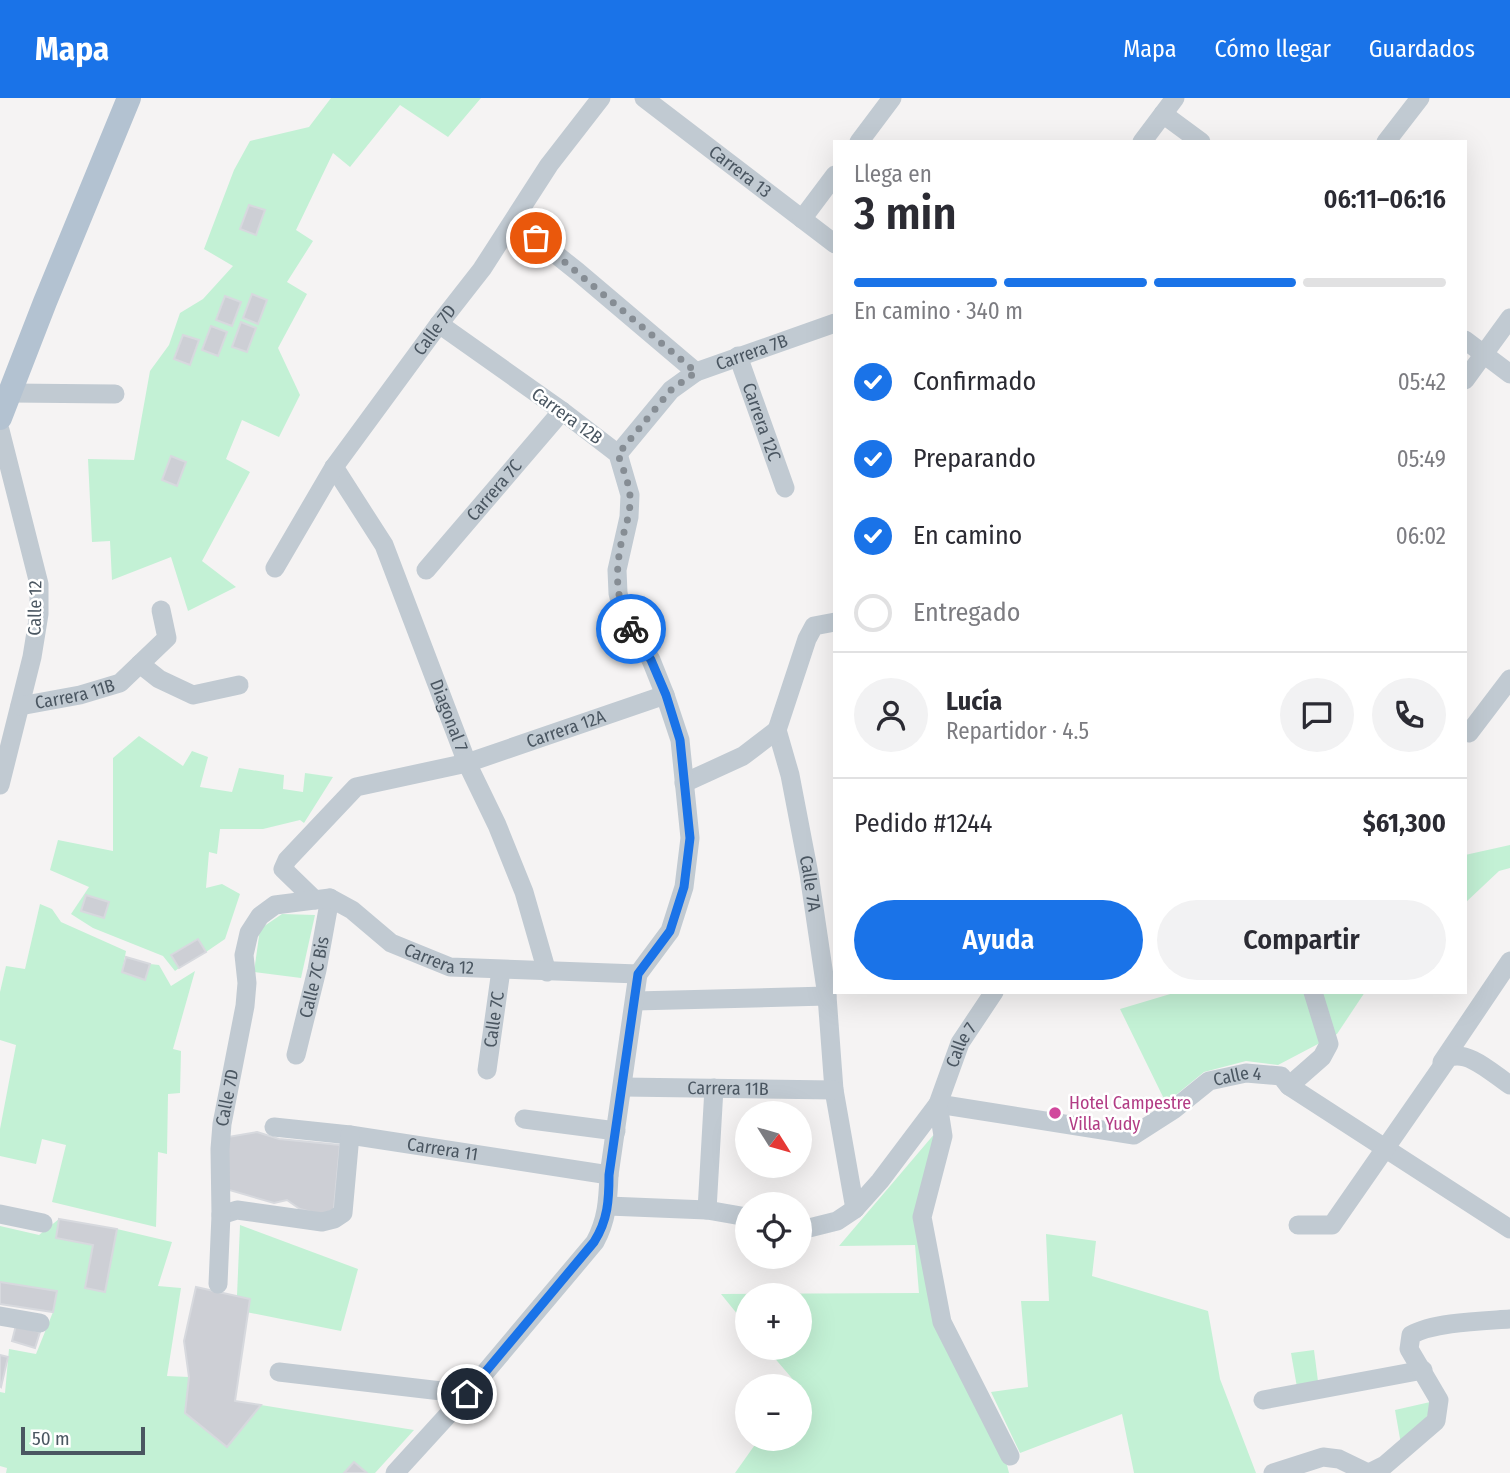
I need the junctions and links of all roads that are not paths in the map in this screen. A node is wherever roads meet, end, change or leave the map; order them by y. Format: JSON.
{"nodes":[{"id":1,"x":129,"y":98,"type":"edge"},
{"id":2,"x":601,"y":98,"type":"edge"},
{"id":3,"x":644,"y":98,"type":"edge"},
{"id":4,"x":892,"y":98,"type":"edge"},
{"id":5,"x":1420,"y":98,"type":"edge"},
{"id":6,"x":1169,"y":106,"type":"edge"},
{"id":7,"x":860,"y":140,"type":"edge"},
{"id":8,"x":1144,"y":140,"type":"edge"},
{"id":9,"x":1199,"y":140,"type":"edge"},
{"id":10,"x":1388,"y":140,"type":"edge"},
{"id":11,"x":833,"y":178,"type":"edge"},
{"id":12,"x":802,"y":219,"type":"junction"},
{"id":13,"x":514,"y":221,"type":"junction"},
{"id":14,"x":833,"y":242,"type":"edge"},
{"id":15,"x":1510,"y":318,"type":"edge"},
{"id":16,"x":439,"y":324,"type":"junction"},
{"id":17,"x":833,"y":324,"type":"edge"},
{"id":18,"x":1467,"y":342,"type":"edge"},
{"id":19,"x":1484,"y":355,"type":"junction"},
{"id":20,"x":737,"y":356,"type":"junction"},
{"id":21,"x":696,"y":372,"type":"junction"},
{"id":22,"x":1510,"y":374,"type":"edge"},
{"id":23,"x":1467,"y":377,"type":"edge"},
{"id":24,"x":11,"y":393,"type":"junction"},
{"id":25,"x":115,"y":394,"type":"dead end"},
{"id":26,"x":562,"y":411,"type":"junction"},
{"id":27,"x":0,"y":418,"type":"edge"},
{"id":28,"x":0,"y":430,"type":"edge"},
{"id":29,"x":618,"y":454,"type":"junction"},
{"id":30,"x":334,"y":467,"type":"junction"},
{"id":31,"x":785,"y":488,"type":"dead end"},
{"id":32,"x":275,"y":568,"type":"dead end"},
{"id":33,"x":426,"y":570,"type":"dead end"},
{"id":34,"x":160,"y":610,"type":"dead end"},
{"id":35,"x":833,"y":622,"type":"edge"},
{"id":36,"x":140,"y":664,"type":"junction"},
{"id":37,"x":1510,"y":679,"type":"edge"},
{"id":38,"x":239,"y":685,"type":"dead end"},
{"id":39,"x":666,"y":695,"type":"junction"},
{"id":40,"x":20,"y":706,"type":"junction"},
{"id":41,"x":777,"y":730,"type":"junction"},
{"id":42,"x":1467,"y":732,"type":"edge"},
{"id":43,"x":467,"y":763,"type":"junction"},
{"id":44,"x":684,"y":783,"type":"junction"},
{"id":45,"x":0,"y":785,"type":"edge"},
{"id":46,"x":323,"y":899,"type":"junction"},
{"id":47,"x":1510,"y":961,"type":"edge"},
{"id":48,"x":501,"y":970,"type":"junction"},
{"id":49,"x":547,"y":972,"type":"junction"},
{"id":50,"x":638,"y":974,"type":"junction"},
{"id":51,"x":993,"y":994,"type":"edge"},
{"id":52,"x":1314,"y":994,"type":"edge"},
{"id":53,"x":827,"y":996,"type":"junction"},
{"id":54,"x":635,"y":1001,"type":"junction"},
{"id":55,"x":296,"y":1055,"type":"dead end"},
{"id":56,"x":487,"y":1070,"type":"dead end"},
{"id":57,"x":1510,"y":1085,"type":"edge"},
{"id":58,"x":1289,"y":1086,"type":"junction"},
{"id":59,"x":623,"y":1087,"type":"junction"},
{"id":60,"x":714,"y":1088,"type":"junction"},
{"id":61,"x":834,"y":1090,"type":"junction"},
{"id":62,"x":938,"y":1104,"type":"junction"},
{"id":63,"x":524,"y":1119,"type":"dead end"},
{"id":64,"x":274,"y":1127,"type":"dead end"},
{"id":65,"x":616,"y":1130,"type":"junction"},
{"id":66,"x":350,"y":1135,"type":"junction"},
{"id":67,"x":1385,"y":1147,"type":"junction"},
{"id":68,"x":609,"y":1175,"type":"junction"},
{"id":69,"x":608,"y":1206,"type":"junction"},
{"id":70,"x":855,"y":1209,"type":"junction"},
{"id":71,"x":707,"y":1210,"type":"junction"},
{"id":72,"x":0,"y":1214,"type":"edge"},
{"id":73,"x":221,"y":1215,"type":"junction"},
{"id":74,"x":735,"y":1215,"type":"edge"},
{"id":75,"x":43,"y":1223,"type":"dead end"},
{"id":76,"x":1298,"y":1225,"type":"dead end"},
{"id":77,"x":812,"y":1227,"type":"edge"},
{"id":78,"x":1510,"y":1229,"type":"edge"},
{"id":79,"x":218,"y":1284,"type":"dead end"},
{"id":80,"x":0,"y":1316,"type":"edge"},
{"id":81,"x":1510,"y":1320,"type":"edge"},
{"id":82,"x":40,"y":1323,"type":"dead end"},
{"id":83,"x":1423,"y":1370,"type":"junction"},
{"id":84,"x":279,"y":1372,"type":"dead end"},
{"id":85,"x":467,"y":1394,"type":"junction"},
{"id":86,"x":1263,"y":1400,"type":"dead end"},
{"id":87,"x":1010,"y":1456,"type":"dead end"},
{"id":88,"x":395,"y":1473,"type":"edge"},
{"id":89,"x":1273,"y":1473,"type":"edge"},
{"id":90,"x":1369,"y":1473,"type":"edge"}],
"edges":[{"from":1,"to":24,"type":"main road"},
{"from":2,"to":13,"type":"street","name":"Calle 7D"},
{"from":3,"to":12,"type":"street","name":"Carrera 13"},
{"from":4,"to":7,"type":"street"},
{"from":5,"to":10,"type":"street"},
{"from":6,"to":8,"type":"street"},
{"from":6,"to":9,"type":"street"},
{"from":11,"to":12,"type":"street"},
{"from":12,"to":14,"type":"street","name":"Carrera 13"},
{"from":13,"to":16,"type":"street","name":"Calle 7D"},
{"from":13,"to":21,"type":"street"},
{"from":15,"to":19,"type":"street"},
{"from":16,"to":26,"type":"street","name":"Carrera 12B"},
{"from":16,"to":30,"type":"street","name":"Calle 7D"},
{"from":17,"to":20,"type":"street","name":"Carrera 7B"},
{"from":18,"to":19,"type":"street"},
{"from":19,"to":22,"type":"street"},
{"from":19,"to":23,"type":"street"},
{"from":20,"to":21,"type":"street","name":"Carrera 7B"},
{"from":20,"to":31,"type":"street","name":"Carrera 12C"},
{"from":21,"to":29,"type":"street","name":"Carrera 7B"},
{"from":24,"to":25,"type":"street"},
{"from":24,"to":27,"type":"main road"},
{"from":26,"to":29,"type":"street","name":"Carrera 12B"},
{"from":26,"to":33,"type":"street","name":"Carrera 7C"},
{"from":28,"to":40,"type":"street","name":"Calle 12"},
{"from":29,"to":39,"type":"street","name":"Carrera 12B"},
{"from":30,"to":32,"type":"street","name":"Calle 7D"},
{"from":30,"to":43,"type":"street","name":"Diagonal 7"},
{"from":34,"to":36,"type":"street","name":"Carrera 11B"},
{"from":35,"to":41,"type":"street"},
{"from":36,"to":38,"type":"street"},
{"from":36,"to":40,"type":"street","name":"Carrera 11B"},
{"from":37,"to":42,"type":"street"},
{"from":39,"to":43,"type":"street","name":"Carrera 12A"},
{"from":39,"to":44,"type":"street","name":"Carrera 12B"},
{"from":40,"to":45,"type":"street","name":"Calle 12"},
{"from":41,"to":44,"type":"street"},
{"from":41,"to":53,"type":"street","name":"Calle 7A"},
{"from":43,"to":46,"type":"street","name":"Carrera 12"},
{"from":43,"to":49,"type":"street","name":"Diagonal 7"},
{"from":44,"to":50,"type":"street","name":"Carrera 12B"},
{"from":46,"to":48,"type":"street","name":"Carrera 12"},
{"from":46,"to":55,"type":"street","name":"Calle 7C Bis"},
{"from":46,"to":73,"type":"street","name":"Calle 7D"},
{"from":47,"to":67,"type":"street"},
{"from":48,"to":49,"type":"street","name":"Carrera 12"},
{"from":48,"to":56,"type":"street","name":"Calle 7C"},
{"from":49,"to":50,"type":"street","name":"Carrera 12"},
{"from":50,"to":54,"type":"street"},
{"from":51,"to":62,"type":"street","name":"Calle 7"},
{"from":52,"to":58,"type":"street"},
{"from":53,"to":54,"type":"street"},
{"from":53,"to":61,"type":"street","name":"Calle 7A"},
{"from":54,"to":59,"type":"street"},
{"from":57,"to":67,"type":"street"},
{"from":58,"to":62,"type":"street","name":"Calle 4"},
{"from":58,"to":67,"type":"street","name":"Calle 4"},
{"from":59,"to":60,"type":"street","name":"Carrera 11B"},
{"from":59,"to":65,"type":"street"},
{"from":60,"to":61,"type":"street","name":"Carrera 11B"},
{"from":60,"to":71,"type":"street"},
{"from":61,"to":70,"type":"street","name":"Calle 7A"},
{"from":62,"to":70,"type":"street"},
{"from":62,"to":87,"type":"street"},
{"from":63,"to":65,"type":"street"},
{"from":64,"to":66,"type":"street","name":"Carrera 11"},
{"from":65,"to":68,"type":"street"},
{"from":66,"to":68,"type":"street","name":"Carrera 11"},
{"from":66,"to":73,"type":"street"},
{"from":67,"to":76,"type":"street"},
{"from":67,"to":78,"type":"street","name":"Calle 4"},
{"from":68,"to":69,"type":"street"},
{"from":69,"to":71,"type":"street"},
{"from":69,"to":85,"type":"street"},
{"from":70,"to":77,"type":"street"},
{"from":71,"to":74,"type":"street"},
{"from":72,"to":75,"type":"street"},
{"from":73,"to":79,"type":"street","name":"Calle 7D"},
{"from":80,"to":82,"type":"street"},
{"from":81,"to":83,"type":"street"},
{"from":83,"to":86,"type":"street"},
{"from":83,"to":90,"type":"street"},
{"from":84,"to":85,"type":"street"},
{"from":85,"to":88,"type":"street"},
{"from":89,"to":90,"type":"street"}]}
